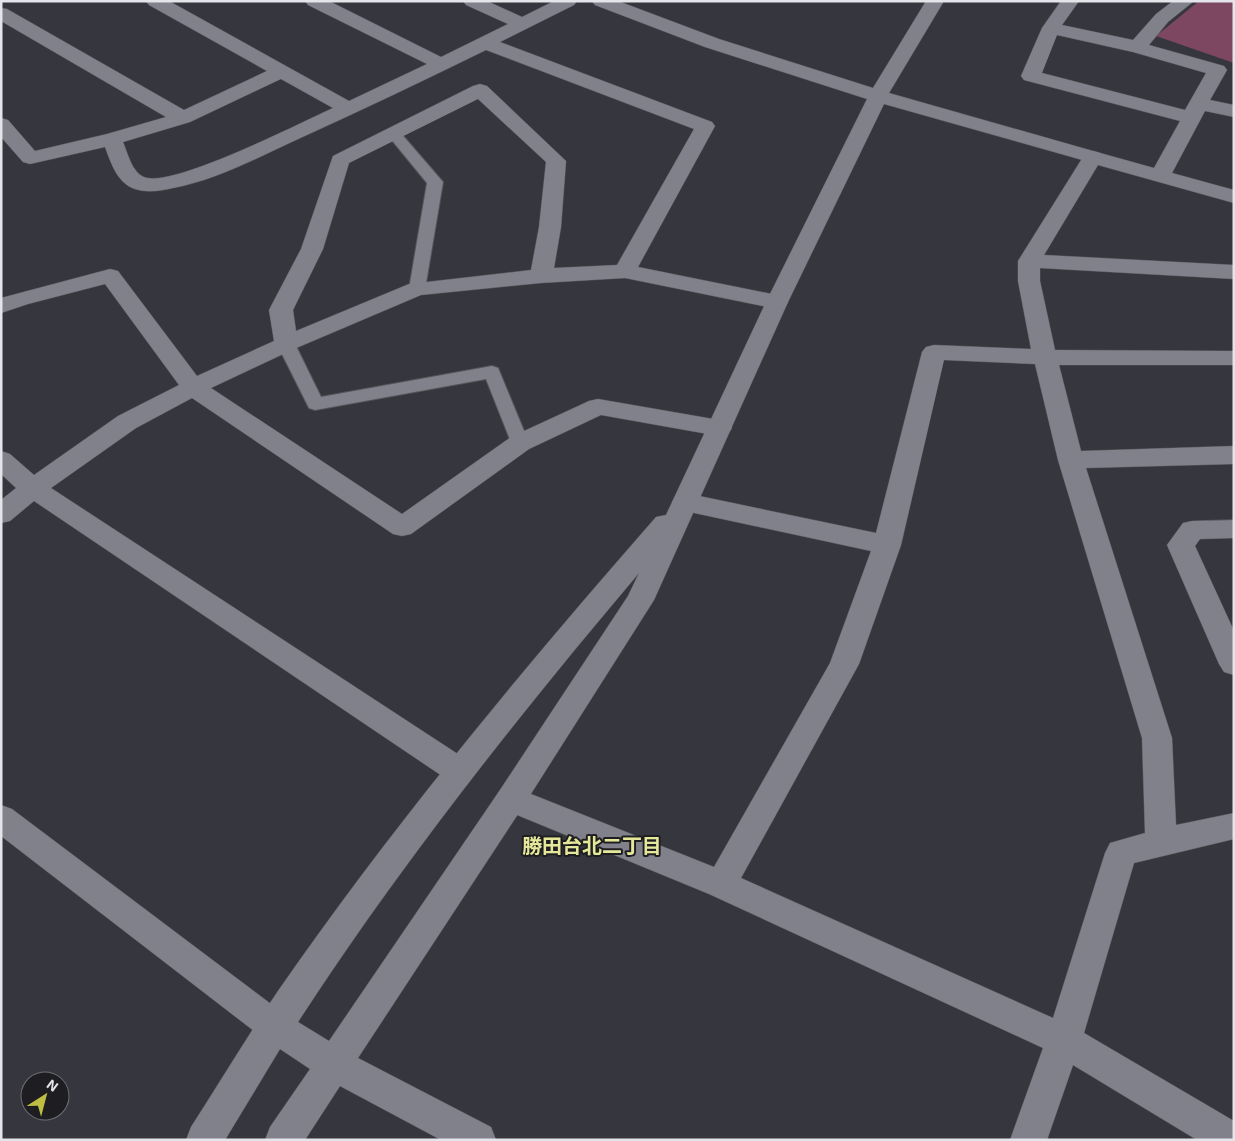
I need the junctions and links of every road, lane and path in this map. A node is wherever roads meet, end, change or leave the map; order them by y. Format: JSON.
{"nodes":[{"id":1,"x":155,"y":1,"type":"edge"},
{"id":2,"x":314,"y":1,"type":"edge"},
{"id":3,"x":472,"y":1,"type":"edge"},
{"id":4,"x":568,"y":1,"type":"edge"},
{"id":5,"x":601,"y":1,"type":"edge"},
{"id":6,"x":936,"y":1,"type":"edge"},
{"id":7,"x":1070,"y":1,"type":"edge"},
{"id":8,"x":1185,"y":1,"type":"edge"},
{"id":9,"x":1,"y":12,"type":"edge"},
{"id":10,"x":522,"y":24,"type":"junction"},
{"id":11,"x":1051,"y":28,"type":"junction"},
{"id":12,"x":485,"y":43,"type":"junction"},
{"id":13,"x":1137,"y":47,"type":"junction"},
{"id":14,"x":441,"y":64,"type":"junction"},
{"id":15,"x":281,"y":72,"type":"junction"},
{"id":16,"x":878,"y":96,"type":"junction"},
{"id":17,"x":349,"y":109,"type":"junction"},
{"id":18,"x":1195,"y":111,"type":"junction"},
{"id":19,"x":1234,"y":111,"type":"edge"},
{"id":20,"x":184,"y":118,"type":"junction"},
{"id":21,"x":1,"y":124,"type":"edge"},
{"id":22,"x":393,"y":134,"type":"junction"},
{"id":23,"x":112,"y":139,"type":"junction"},
{"id":24,"x":1093,"y":156,"type":"junction"},
{"id":25,"x":1160,"y":176,"type":"junction"},
{"id":26,"x":1234,"y":197,"type":"edge"},
{"id":27,"x":1029,"y":261,"type":"junction"},
{"id":28,"x":625,"y":272,"type":"junction"},
{"id":29,"x":1234,"y":272,"type":"edge"},
{"id":30,"x":541,"y":276,"type":"junction"},
{"id":31,"x":417,"y":289,"type":"junction"},
{"id":32,"x":777,"y":302,"type":"junction"},
{"id":33,"x":1,"y":306,"type":"edge"},
{"id":34,"x":286,"y":344,"type":"junction"},
{"id":35,"x":1044,"y":357,"type":"junction"},
{"id":36,"x":1234,"y":358,"type":"edge"},
{"id":37,"x":193,"y":387,"type":"junction"},
{"id":38,"x":719,"y":428,"type":"junction"},
{"id":39,"x":520,"y":443,"type":"junction"},
{"id":40,"x":1234,"y":455,"type":"edge"},
{"id":41,"x":1,"y":460,"type":"edge"},
{"id":42,"x":1071,"y":460,"type":"junction"},
{"id":43,"x":33,"y":488,"type":"junction"},
{"id":44,"x":684,"y":502,"type":"junction"},
{"id":45,"x":1,"y":514,"type":"edge"},
{"id":46,"x":1234,"y":529,"type":"edge"},
{"id":47,"x":887,"y":545,"type":"junction"},
{"id":48,"x":1234,"y":664,"type":"edge"},
{"id":49,"x":459,"y":771,"type":"junction"},
{"id":50,"x":510,"y":799,"type":"junction"},
{"id":51,"x":1,"y":818,"type":"edge"},
{"id":52,"x":1234,"y":826,"type":"edge"},
{"id":53,"x":1161,"y":842,"type":"junction"},
{"id":54,"x":721,"y":884,"type":"junction"},
{"id":55,"x":274,"y":1027,"type":"junction"},
{"id":56,"x":1064,"y":1040,"type":"junction"},
{"id":57,"x":334,"y":1064,"type":"junction"},
{"id":58,"x":204,"y":1140,"type":"edge"},
{"id":59,"x":283,"y":1140,"type":"edge"},
{"id":60,"x":478,"y":1140,"type":"edge"},
{"id":61,"x":1028,"y":1140,"type":"edge"},
{"id":62,"x":1231,"y":1140,"type":"edge"}],
"edges":[{"from":1,"to":15,"type":"street"},
{"from":2,"to":14,"type":"street"},
{"from":3,"to":10,"type":"street"},
{"from":4,"to":10,"type":"street"},
{"from":5,"to":16,"type":"street"},
{"from":6,"to":16,"type":"street"},
{"from":7,"to":11,"type":"street"},
{"from":8,"to":13,"type":"street"},
{"from":9,"to":20,"type":"street"},
{"from":10,"to":12,"type":"street"},
{"from":11,"to":13,"type":"street"},
{"from":11,"to":18,"type":"street"},
{"from":12,"to":14,"type":"street"},
{"from":12,"to":28,"type":"street"},
{"from":13,"to":18,"type":"street"},
{"from":14,"to":17,"type":"street"},
{"from":15,"to":17,"type":"street"},
{"from":15,"to":20,"type":"street"},
{"from":16,"to":24,"type":"street"},
{"from":16,"to":32,"type":"street"},
{"from":17,"to":23,"type":"street"},
{"from":18,"to":19,"type":"street"},
{"from":18,"to":25,"type":"street"},
{"from":20,"to":23,"type":"street"},
{"from":21,"to":23,"type":"street"},
{"from":22,"to":30,"type":"street"},
{"from":22,"to":31,"type":"lane"},
{"from":22,"to":34,"type":"street"},
{"from":24,"to":25,"type":"street"},
{"from":24,"to":27,"type":"street"},
{"from":25,"to":26,"type":"street"},
{"from":27,"to":29,"type":"street"},
{"from":27,"to":35,"type":"street"},
{"from":28,"to":30,"type":"street"},
{"from":28,"to":32,"type":"street"},
{"from":30,"to":31,"type":"street"},
{"from":31,"to":34,"type":"street"},
{"from":32,"to":38,"type":"street"},
{"from":33,"to":37,"type":"street"},
{"from":34,"to":37,"type":"street"},
{"from":34,"to":39,"type":"lane"},
{"from":35,"to":36,"type":"street"},
{"from":35,"to":42,"type":"street"},
{"from":35,"to":47,"type":"street"},
{"from":37,"to":39,"type":"street"},
{"from":37,"to":43,"type":"street"},
{"from":38,"to":39,"type":"street"},
{"from":38,"to":44,"type":"street"},
{"from":40,"to":42,"type":"street"},
{"from":41,"to":43,"type":"street"},
{"from":42,"to":53,"type":"street"},
{"from":43,"to":45,"type":"street"},
{"from":43,"to":49,"type":"street"},
{"from":44,"to":47,"type":"street"},
{"from":44,"to":49,"type":"street"},
{"from":44,"to":50,"type":"street"},
{"from":46,"to":48,"type":"street"},
{"from":47,"to":54,"type":"street"},
{"from":49,"to":55,"type":"street"},
{"from":50,"to":54,"type":"street"},
{"from":50,"to":57,"type":"street"},
{"from":51,"to":55,"type":"street"},
{"from":52,"to":53,"type":"street"},
{"from":53,"to":56,"type":"street"},
{"from":54,"to":56,"type":"street"},
{"from":55,"to":57,"type":"street"},
{"from":55,"to":58,"type":"street"},
{"from":56,"to":61,"type":"street"},
{"from":56,"to":62,"type":"street"},
{"from":57,"to":59,"type":"street"},
{"from":57,"to":60,"type":"street"}]}
